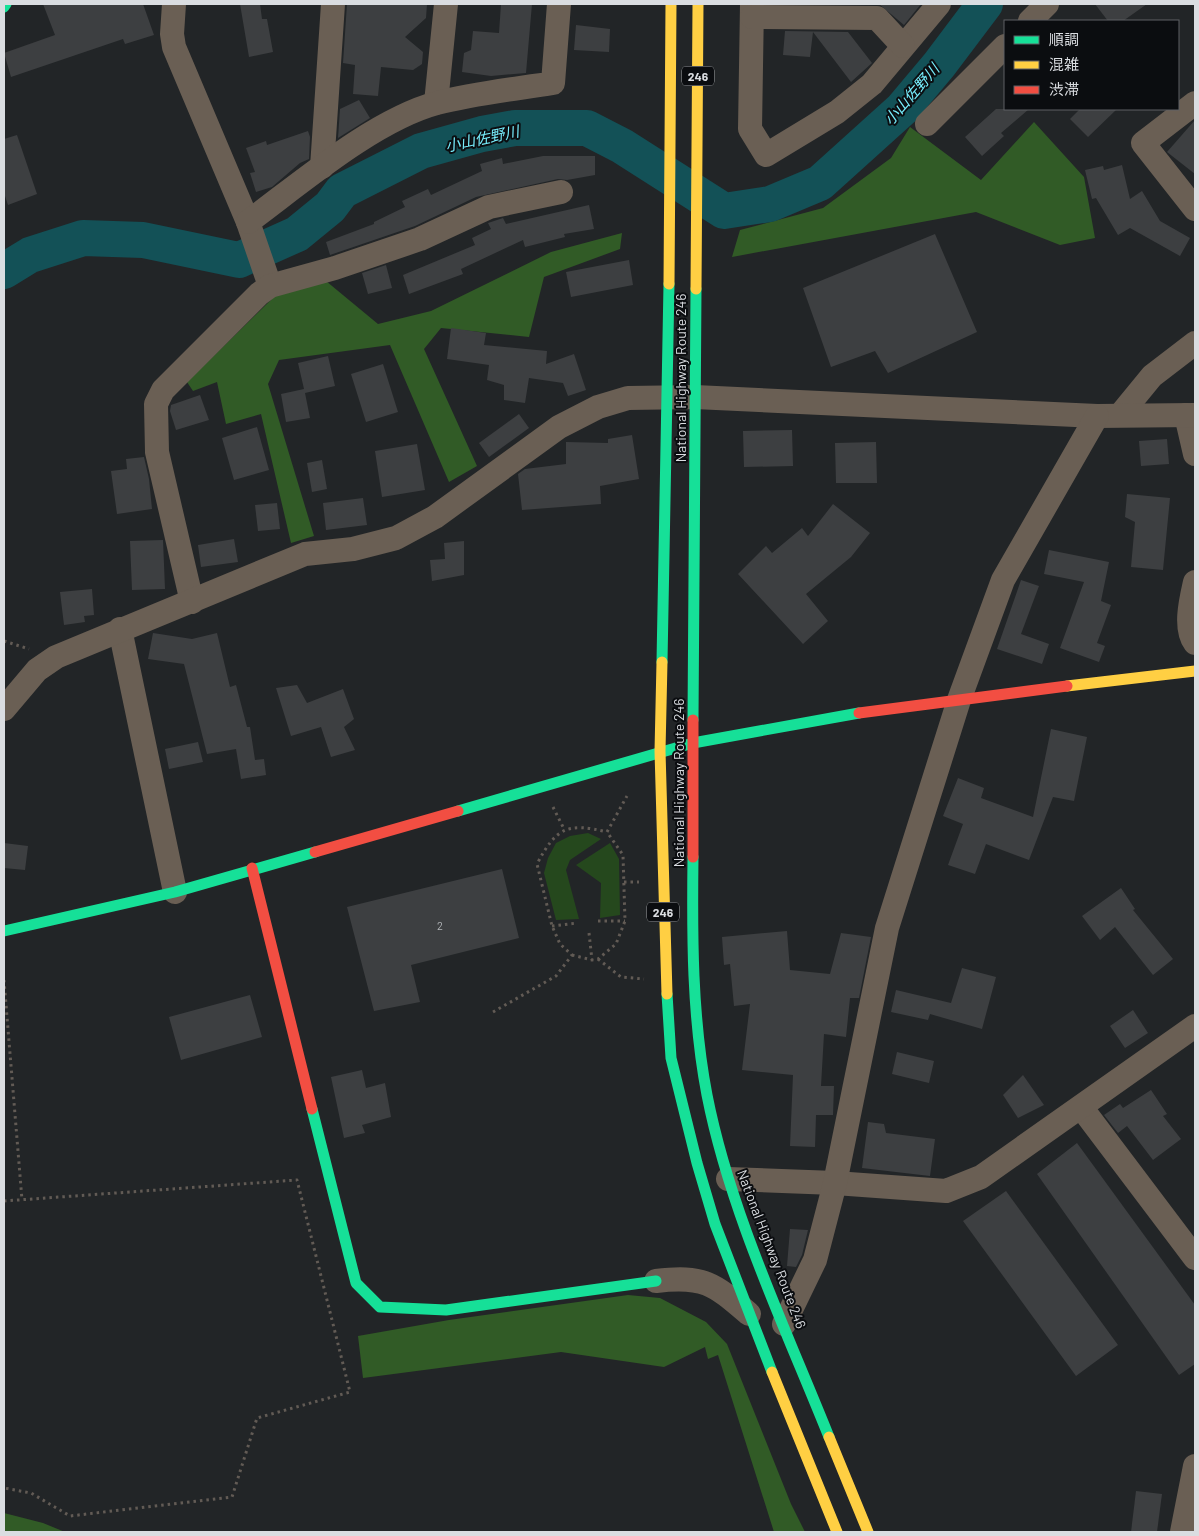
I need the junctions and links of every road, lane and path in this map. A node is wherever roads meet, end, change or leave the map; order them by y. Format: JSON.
{"nodes":[{"id":1,"x":6,"y":4,"type":"edge"},
{"id":2,"x":174,"y":4,"type":"edge"},
{"id":3,"x":333,"y":4,"type":"edge"},
{"id":4,"x":446,"y":4,"type":"edge"},
{"id":5,"x":559,"y":4,"type":"edge"},
{"id":6,"x":671,"y":4,"type":"edge"},
{"id":7,"x":698,"y":4,"type":"edge"},
{"id":8,"x":939,"y":4,"type":"edge"},
{"id":9,"x":1047,"y":4,"type":"edge"},
{"id":10,"x":4,"y":7,"type":"edge"},
{"id":11,"x":752,"y":11,"type":"edge"},
{"id":12,"x":1031,"y":20,"type":"edge"},
{"id":13,"x":903,"y":46,"type":"junction"},
{"id":14,"x":1004,"y":47,"type":"edge"},
{"id":15,"x":436,"y":103,"type":"junction"},
{"id":16,"x":1195,"y":103,"type":"edge"},
{"id":17,"x":928,"y":124,"type":"dead end"},
{"id":18,"x":322,"y":167,"type":"junction"},
{"id":19,"x":561,"y":192,"type":"dead end"},
{"id":20,"x":1195,"y":210,"type":"edge"},
{"id":21,"x":249,"y":227,"type":"junction"},
{"id":22,"x":268,"y":282,"type":"junction"},
{"id":23,"x":1195,"y":343,"type":"edge"},
{"id":24,"x":668,"y":397,"type":"junction"},
{"id":25,"x":696,"y":397,"type":"junction"},
{"id":26,"x":1109,"y":415,"type":"junction"},
{"id":27,"x":1191,"y":415,"type":"edge"},
{"id":28,"x":1195,"y":454,"type":"edge"},
{"id":29,"x":1195,"y":582,"type":"edge"},
{"id":30,"x":192,"y":602,"type":"junction"},
{"id":31,"x":120,"y":629,"type":"junction"},
{"id":32,"x":1195,"y":644,"type":"edge"},
{"id":33,"x":1195,"y":671,"type":"edge"},
{"id":34,"x":959,"y":700,"type":"junction"},
{"id":35,"x":4,"y":709,"type":"edge"},
{"id":36,"x":693,"y":743,"type":"junction"},
{"id":37,"x":660,"y":751,"type":"junction"},
{"id":38,"x":626,"y":796,"type":"dead end"},
{"id":39,"x":549,"y":798,"type":"dead end"},
{"id":40,"x":564,"y":829,"type":"junction"},
{"id":41,"x":607,"y":832,"type":"junction"},
{"id":42,"x":252,"y":868,"type":"junction"},
{"id":43,"x":624,"y":882,"type":"junction"},
{"id":44,"x":642,"y":882,"type":"dead end"},
{"id":45,"x":175,"y":892,"type":"junction"},
{"id":46,"x":598,"y":921,"type":"dead end"},
{"id":47,"x":625,"y":921,"type":"junction"},
{"id":48,"x":578,"y":923,"type":"dead end"},
{"id":49,"x":552,"y":926,"type":"junction"},
{"id":50,"x":4,"y":931,"type":"edge"},
{"id":51,"x":589,"y":933,"type":"dead end"},
{"id":52,"x":572,"y":956,"type":"junction"},
{"id":53,"x":598,"y":959,"type":"junction"},
{"id":54,"x":592,"y":960,"type":"junction"},
{"id":55,"x":647,"y":979,"type":"dead end"},
{"id":56,"x":4,"y":980,"type":"edge"},
{"id":57,"x":494,"y":1012,"type":"dead end"},
{"id":58,"x":1195,"y":1026,"type":"edge"},
{"id":59,"x":1081,"y":1107,"type":"junction"},
{"id":60,"x":728,"y":1179,"type":"junction"},
{"id":61,"x":835,"y":1183,"type":"junction"},
{"id":62,"x":22,"y":1200,"type":"junction"},
{"id":63,"x":4,"y":1201,"type":"edge"},
{"id":64,"x":1195,"y":1258,"type":"edge"},
{"id":65,"x":656,"y":1281,"type":"joint"},
{"id":66,"x":749,"y":1314,"type":"junction"},
{"id":67,"x":784,"y":1324,"type":"junction"},
{"id":68,"x":1195,"y":1466,"type":"edge"},
{"id":69,"x":4,"y":1488,"type":"edge"},
{"id":70,"x":837,"y":1532,"type":"edge"},
{"id":71,"x":868,"y":1532,"type":"edge"},
{"id":72,"x":1182,"y":1532,"type":"edge"}],
"edges":[{"from":1,"to":10,"type":"main road"},
{"from":2,"to":21,"type":"street"},
{"from":3,"to":18,"type":"street"},
{"from":4,"to":15,"type":"street"},
{"from":5,"to":15,"type":"street"},
{"from":6,"to":24,"type":"main road","name":"National Highway Route 246","number":"246"},
{"from":7,"to":25,"type":"main road","name":"National Highway Route 246","number":"246"},
{"from":8,"to":13,"type":"street"},
{"from":9,"to":12,"type":"street"},
{"from":11,"to":13,"type":"street"},
{"from":11,"to":13,"type":"street"},
{"from":14,"to":17,"type":"street"},
{"from":15,"to":18,"type":"street"},
{"from":16,"to":20,"type":"street"},
{"from":18,"to":21,"type":"street"},
{"from":19,"to":22,"type":"street"},
{"from":21,"to":22,"type":"street"},
{"from":22,"to":30,"type":"street"},
{"from":23,"to":26,"type":"street"},
{"from":24,"to":25,"type":"street"},
{"from":24,"to":30,"type":"street"},
{"from":24,"to":37,"type":"main road","name":"National Highway Route 246","number":"246"},
{"from":25,"to":26,"type":"street"},
{"from":25,"to":36,"type":"main road","name":"National Highway Route 246","number":"246"},
{"from":26,"to":27,"type":"street"},
{"from":26,"to":34,"type":"street"},
{"from":27,"to":28,"type":"street"},
{"from":29,"to":32,"type":"street"},
{"from":30,"to":31,"type":"street"},
{"from":31,"to":35,"type":"street"},
{"from":31,"to":45,"type":"street"},
{"from":33,"to":34,"type":"main road"},
{"from":34,"to":36,"type":"main road"},
{"from":34,"to":61,"type":"street"},
{"from":36,"to":37,"type":"main road"},
{"from":36,"to":60,"type":"main road","name":"National Highway Route 246","number":"246"},
{"from":37,"to":42,"type":"main road"},
{"from":37,"to":66,"type":"main road","name":"National Highway Route 246","number":"246"},
{"from":38,"to":41,"type":"path"},
{"from":39,"to":40,"type":"path"},
{"from":40,"to":41,"type":"path"},
{"from":40,"to":49,"type":"path"},
{"from":41,"to":43,"type":"path"},
{"from":42,"to":45,"type":"main road"},
{"from":42,"to":65,"type":"main road"},
{"from":43,"to":44,"type":"path"},
{"from":43,"to":47,"type":"path"},
{"from":45,"to":50,"type":"main road"},
{"from":46,"to":47,"type":"path"},
{"from":47,"to":53,"type":"path"},
{"from":48,"to":49,"type":"path"},
{"from":49,"to":52,"type":"path"},
{"from":51,"to":54,"type":"path"},
{"from":52,"to":54,"type":"path"},
{"from":52,"to":57,"type":"path"},
{"from":53,"to":54,"type":"path"},
{"from":53,"to":55,"type":"path"},
{"from":56,"to":62,"type":"path"},
{"from":58,"to":59,"type":"street"},
{"from":59,"to":61,"type":"street"},
{"from":59,"to":64,"type":"street"},
{"from":60,"to":61,"type":"street"},
{"from":60,"to":67,"type":"main road","name":"National Highway Route 246","number":"246"},
{"from":61,"to":67,"type":"street"},
{"from":62,"to":63,"type":"path"},
{"from":62,"to":69,"type":"path"},
{"from":65,"to":66,"type":"street"},
{"from":66,"to":70,"type":"main road","name":"National Highway Route 246","number":"246"},
{"from":67,"to":71,"type":"main road","name":"National Highway Route 246","number":"246"},
{"from":68,"to":72,"type":"street"}]}
